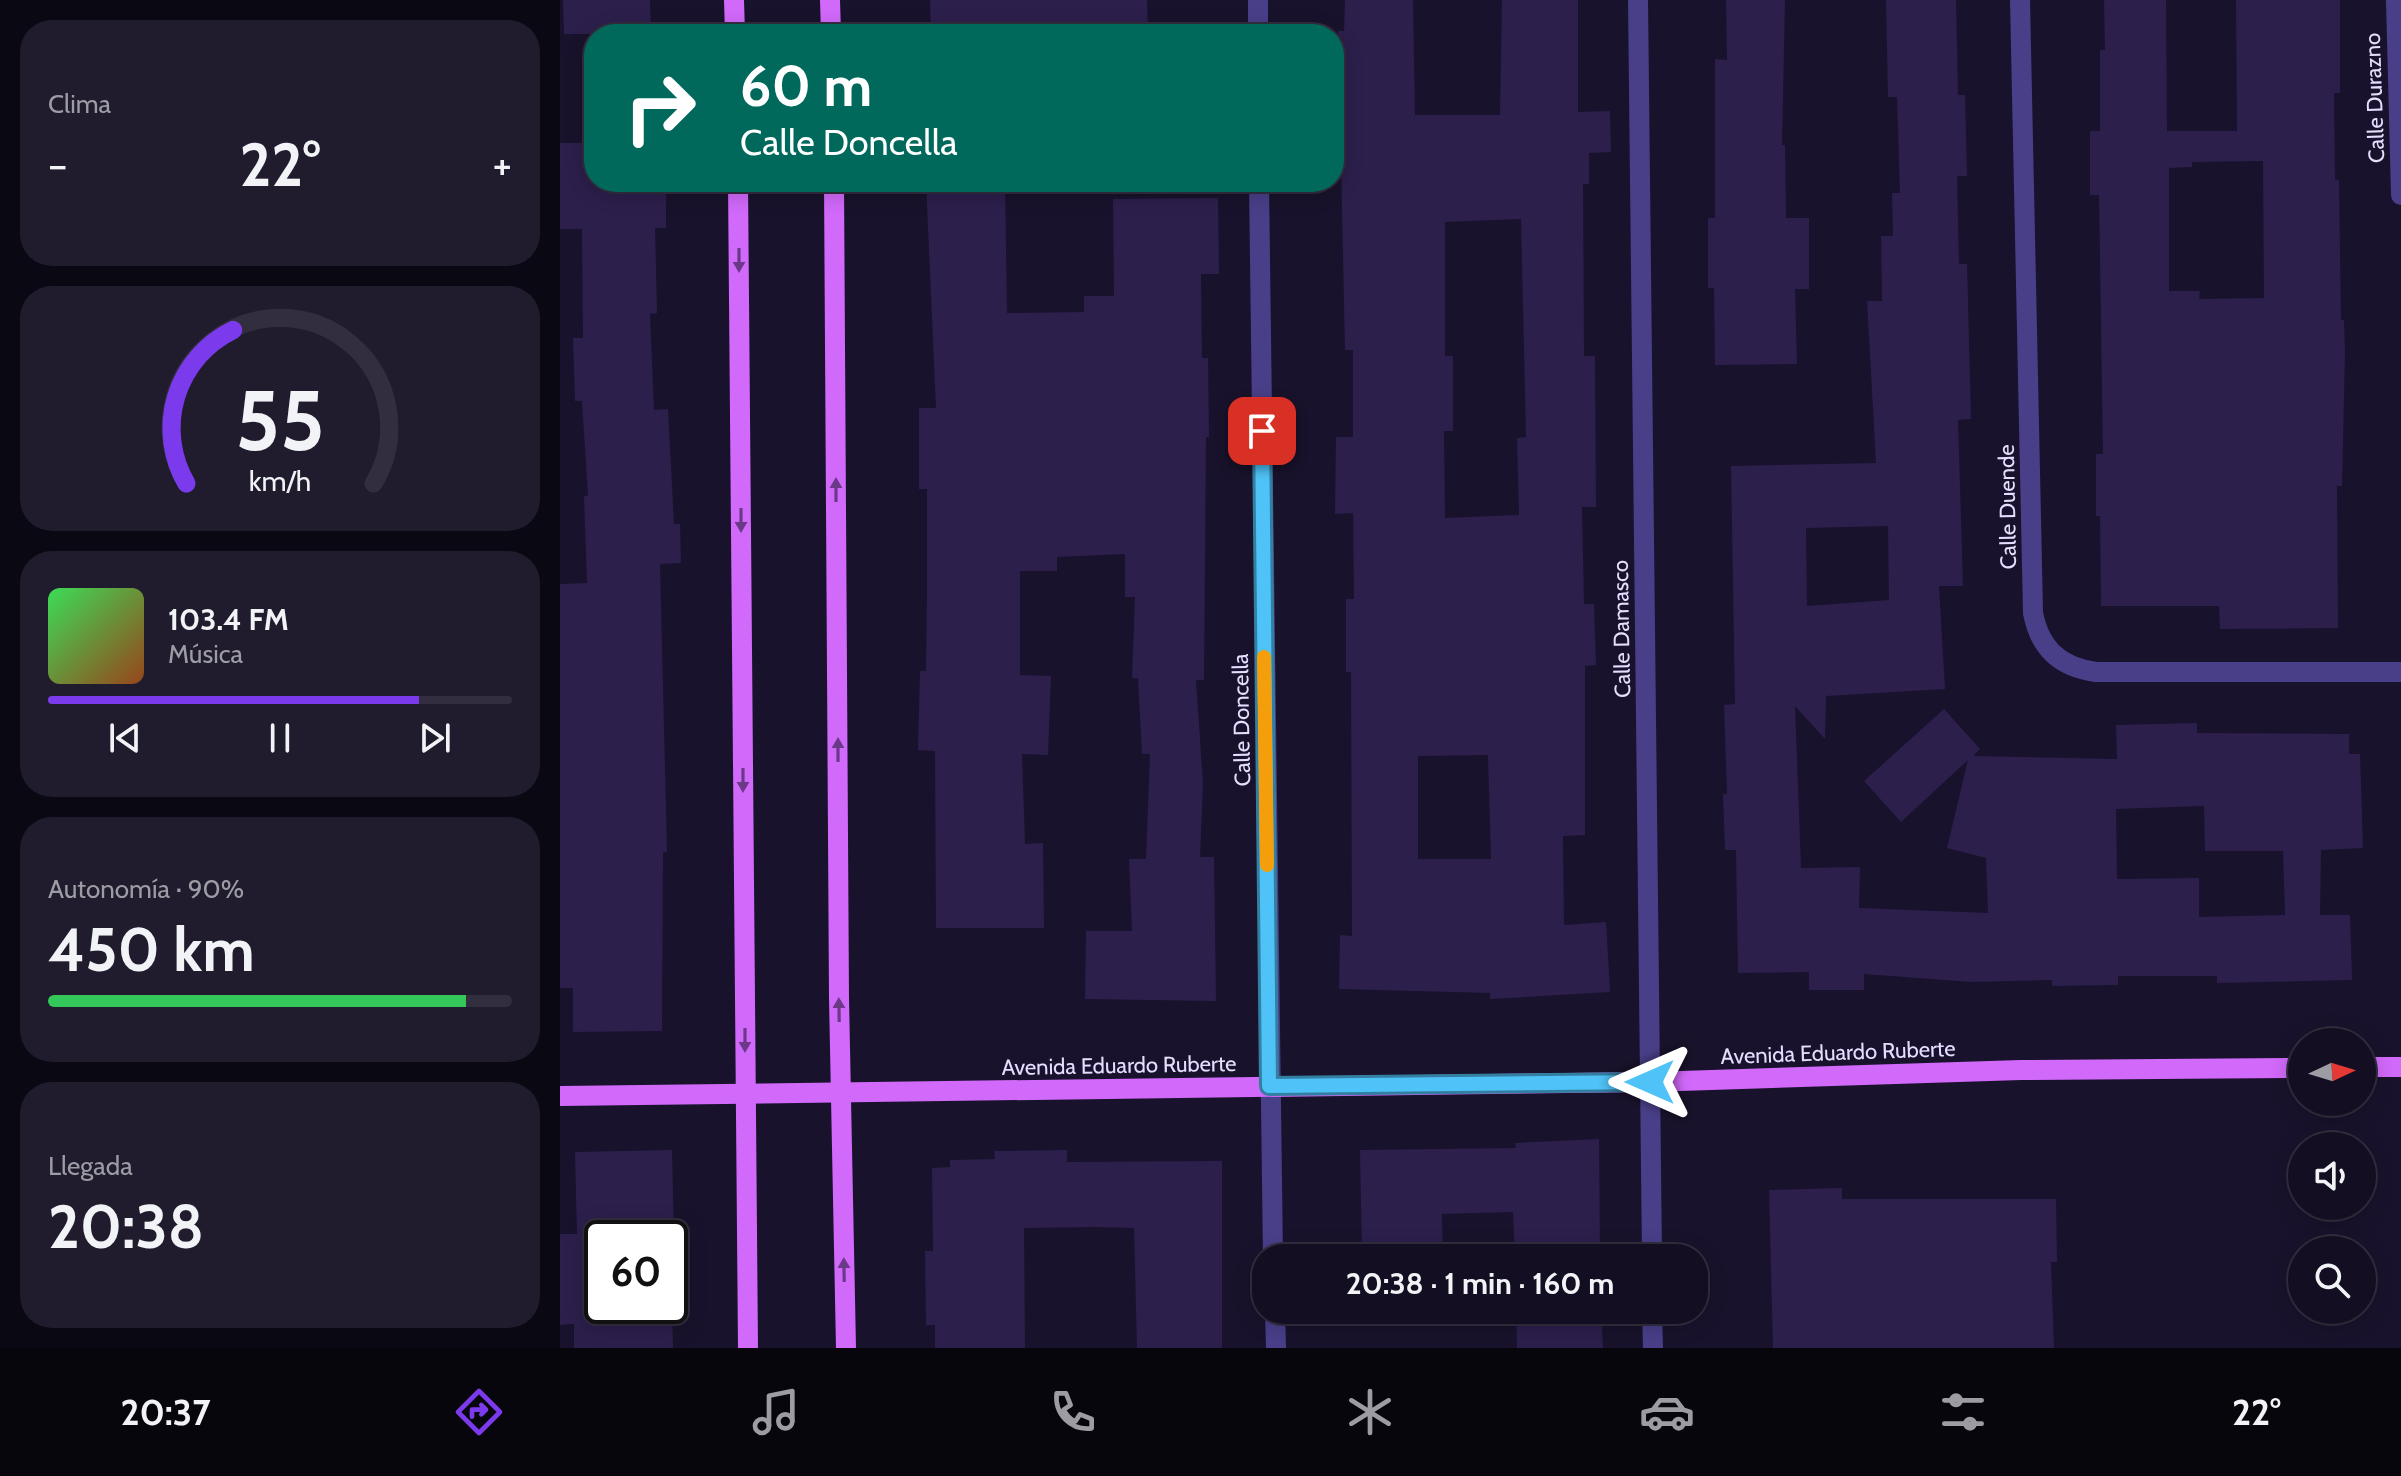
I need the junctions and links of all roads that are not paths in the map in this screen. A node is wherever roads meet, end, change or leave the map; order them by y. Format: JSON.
{"nodes":[{"id":1,"x":734,"y":0,"type":"edge"},
{"id":2,"x":830,"y":0,"type":"edge"},
{"id":3,"x":1258,"y":0,"type":"edge"},
{"id":4,"x":1638,"y":0,"type":"edge"},
{"id":5,"x":2020,"y":0,"type":"edge"},
{"id":6,"x":2396,"y":0,"type":"edge"},
{"id":7,"x":735,"y":24,"type":"edge"},
{"id":8,"x":831,"y":24,"type":"edge"},
{"id":9,"x":1258,"y":24,"type":"edge"},
{"id":10,"x":738,"y":192,"type":"edge"},
{"id":11,"x":834,"y":192,"type":"edge"},
{"id":12,"x":1259,"y":192,"type":"edge"},
{"id":13,"x":2401,"y":195,"type":"edge"},
{"id":14,"x":2401,"y":672,"type":"edge"},
{"id":15,"x":2376,"y":1067,"type":"edge"},
{"id":16,"x":2401,"y":1067,"type":"edge"},
{"id":17,"x":2288,"y":1068,"type":"edge"},
{"id":18,"x":1650,"y":1082,"type":"junction"},
{"id":19,"x":1269,"y":1086,"type":"junction"},
{"id":20,"x":840,"y":1093,"type":"junction"},
{"id":21,"x":745,"y":1095,"type":"junction"},
{"id":22,"x":560,"y":1096,"type":"edge"},
{"id":23,"x":1273,"y":1244,"type":"edge"},
{"id":24,"x":1652,"y":1244,"type":"edge"},
{"id":25,"x":1275,"y":1324,"type":"edge"},
{"id":26,"x":1652,"y":1324,"type":"edge"},
{"id":27,"x":748,"y":1348,"type":"edge"},
{"id":28,"x":846,"y":1348,"type":"edge"},
{"id":29,"x":1276,"y":1348,"type":"edge"},
{"id":30,"x":1653,"y":1348,"type":"edge"}],
"edges":[{"from":1,"to":7,"type":"main road"},
{"from":2,"to":8,"type":"main road"},
{"from":3,"to":9,"type":"street"},
{"from":4,"to":18,"type":"street","name":"Calle Damasco"},
{"from":5,"to":14,"type":"street","name":"Calle Duende"},
{"from":6,"to":13,"type":"street","name":"Calle Durazno"},
{"from":10,"to":21,"type":"main road","one_way":true},
{"from":20,"to":11,"type":"main road","one_way":true},
{"from":12,"to":19,"type":"street","name":"Calle Doncella"},
{"from":15,"to":16,"type":"main road"},
{"from":17,"to":18,"type":"main road","name":"Avenida Eduardo Ruberte"},
{"from":18,"to":19,"type":"main road","name":"Avenida Eduardo Ruberte"},
{"from":18,"to":24,"type":"street","name":"Calle Damasco"},
{"from":19,"to":20,"type":"main road","name":"Avenida Eduardo Ruberte"},
{"from":19,"to":23,"type":"street","name":"Calle Doncella"},
{"from":20,"to":21,"type":"main road","name":"Avenida Eduardo Ruberte"},
{"from":28,"to":20,"type":"main road","one_way":true},
{"from":21,"to":22,"type":"main road","name":"Avenida Eduardo Ruberte"},
{"from":21,"to":27,"type":"main road"},
{"from":25,"to":29,"type":"street"},
{"from":26,"to":30,"type":"street"}]}
